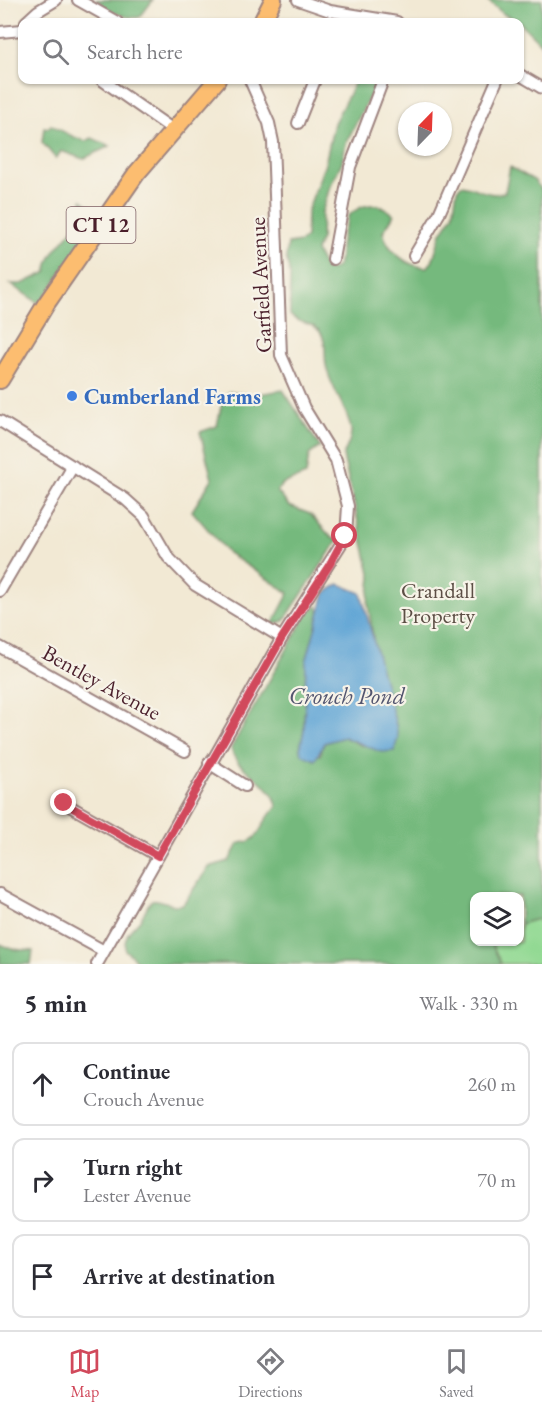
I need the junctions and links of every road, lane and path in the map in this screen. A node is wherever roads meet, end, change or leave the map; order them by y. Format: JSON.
{"nodes":[{"id":1,"x":56,"y":0,"type":"edge"},
{"id":2,"x":78,"y":0,"type":"edge"},
{"id":3,"x":273,"y":0,"type":"edge"},
{"id":4,"x":298,"y":0,"type":"edge"},
{"id":5,"x":35,"y":18,"type":"edge"},
{"id":6,"x":110,"y":18,"type":"edge"},
{"id":7,"x":264,"y":18,"type":"edge"},
{"id":8,"x":344,"y":18,"type":"edge"},
{"id":9,"x":18,"y":29,"type":"edge"},
{"id":10,"x":0,"y":32,"type":"edge"},
{"id":11,"x":524,"y":78,"type":"edge"},
{"id":12,"x":108,"y":84,"type":"edge"},
{"id":13,"x":209,"y":84,"type":"edge"},
{"id":14,"x":252,"y":84,"type":"edge"},
{"id":15,"x":313,"y":84,"type":"edge"},
{"id":16,"x":381,"y":84,"type":"edge"},
{"id":17,"x":495,"y":84,"type":"edge"},
{"id":18,"x":542,"y":88,"type":"edge"},
{"id":19,"x":298,"y":123,"type":"dead end"},
{"id":20,"x":172,"y":129,"type":"junction"},
{"id":21,"x":414,"y":256,"type":"dead end"},
{"id":22,"x":333,"y":259,"type":"dead end"},
{"id":23,"x":0,"y":380,"type":"edge"},
{"id":24,"x":0,"y":422,"type":"edge"},
{"id":25,"x":73,"y":466,"type":"junction"},
{"id":26,"x":0,"y":591,"type":"edge"},
{"id":27,"x":282,"y":638,"type":"junction"},
{"id":28,"x":0,"y":647,"type":"edge"},
{"id":29,"x":185,"y":751,"type":"dead end"},
{"id":30,"x":209,"y":763,"type":"junction"},
{"id":31,"x":245,"y":786,"type":"dead end"},
{"id":32,"x":64,"y":803,"type":"dead end"},
{"id":33,"x":158,"y":856,"type":"junction"},
{"id":34,"x":0,"y":894,"type":"edge"},
{"id":35,"x":104,"y":951,"type":"junction"},
{"id":36,"x":97,"y":964,"type":"edge"}],
"edges":[{"from":1,"to":5,"type":"street"},
{"from":2,"to":6,"type":"street"},
{"from":3,"to":7,"type":"highway"},
{"from":4,"to":8,"type":"street"},
{"from":9,"to":10,"type":"street"},
{"from":11,"to":18,"type":"street"},
{"from":12,"to":20,"type":"street"},
{"from":13,"to":20,"type":"highway","number":"CT 12"},
{"from":14,"to":27,"type":"street","name":"Garfield Avenue"},
{"from":15,"to":19,"type":"street"},
{"from":16,"to":22,"type":"street"},
{"from":17,"to":21,"type":"street"},
{"from":20,"to":23,"type":"highway","number":"CT 12"},
{"from":24,"to":25,"type":"street"},
{"from":25,"to":26,"type":"street"},
{"from":25,"to":27,"type":"street"},
{"from":27,"to":30,"type":"street"},
{"from":28,"to":29,"type":"street","name":"Bentley Avenue"},
{"from":30,"to":31,"type":"street"},
{"from":30,"to":33,"type":"street"},
{"from":32,"to":33,"type":"street"},
{"from":33,"to":35,"type":"street"},
{"from":34,"to":35,"type":"street"},
{"from":35,"to":36,"type":"street"}]}
